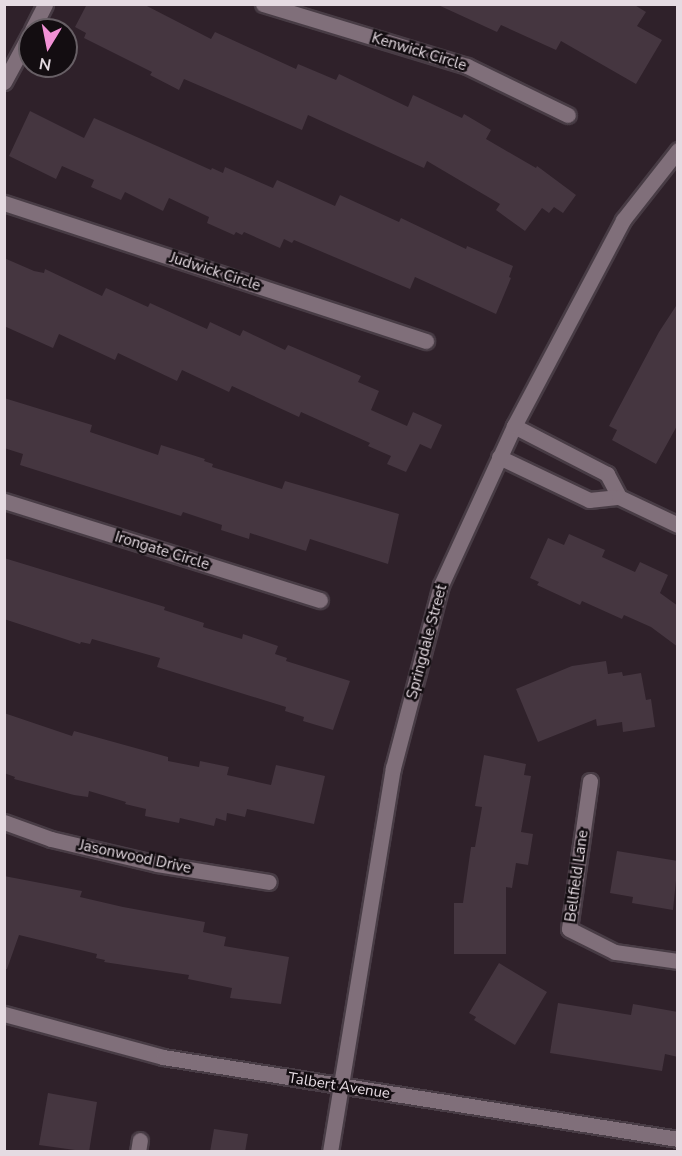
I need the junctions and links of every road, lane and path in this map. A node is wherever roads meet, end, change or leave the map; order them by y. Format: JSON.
{"nodes":[{"id":1,"x":45,"y":4,"type":"edge"},
{"id":2,"x":263,"y":4,"type":"edge"},
{"id":3,"x":38,"y":18,"type":"edge"},
{"id":4,"x":18,"y":56,"type":"edge"},
{"id":5,"x":4,"y":82,"type":"edge"},
{"id":6,"x":568,"y":115,"type":"dead end"},
{"id":7,"x":678,"y":150,"type":"edge"},
{"id":8,"x":4,"y":203,"type":"edge"},
{"id":9,"x":426,"y":341,"type":"dead end"},
{"id":10,"x":514,"y":426,"type":"junction"},
{"id":11,"x":499,"y":457,"type":"junction"},
{"id":12,"x":619,"y":497,"type":"junction"},
{"id":13,"x":4,"y":501,"type":"edge"},
{"id":14,"x":676,"y":521,"type":"edge"},
{"id":15,"x":320,"y":600,"type":"dead end"},
{"id":16,"x":590,"y":781,"type":"dead end"},
{"id":17,"x":4,"y":822,"type":"edge"},
{"id":18,"x":269,"y":882,"type":"dead end"},
{"id":19,"x":678,"y":961,"type":"edge"},
{"id":20,"x":4,"y":1014,"type":"edge"},
{"id":21,"x":340,"y":1086,"type":"junction"},
{"id":22,"x":678,"y":1139,"type":"edge"},
{"id":23,"x":330,"y":1152,"type":"edge"}],
"edges":[{"from":1,"to":3,"type":"street"},
{"from":2,"to":6,"type":"street","name":"Kenwick Circle"},
{"from":4,"to":5,"type":"street"},
{"from":7,"to":10,"type":"street","name":"Springdale Street"},
{"from":8,"to":9,"type":"street","name":"Judwick Circle"},
{"from":10,"to":11,"type":"street","name":"Springdale Street"},
{"from":10,"to":12,"type":"street"},
{"from":11,"to":12,"type":"street"},
{"from":11,"to":21,"type":"street","name":"Springdale Street"},
{"from":12,"to":14,"type":"street"},
{"from":13,"to":15,"type":"street","name":"Irongate Circle"},
{"from":16,"to":19,"type":"street","name":"Bellfield Lane"},
{"from":17,"to":18,"type":"street","name":"Jasonwood Drive"},
{"from":20,"to":21,"type":"street","name":"Talbert Avenue"},
{"from":21,"to":22,"type":"street","name":"Talbert Avenue"},
{"from":21,"to":23,"type":"street","name":"Springdale Street"}]}
